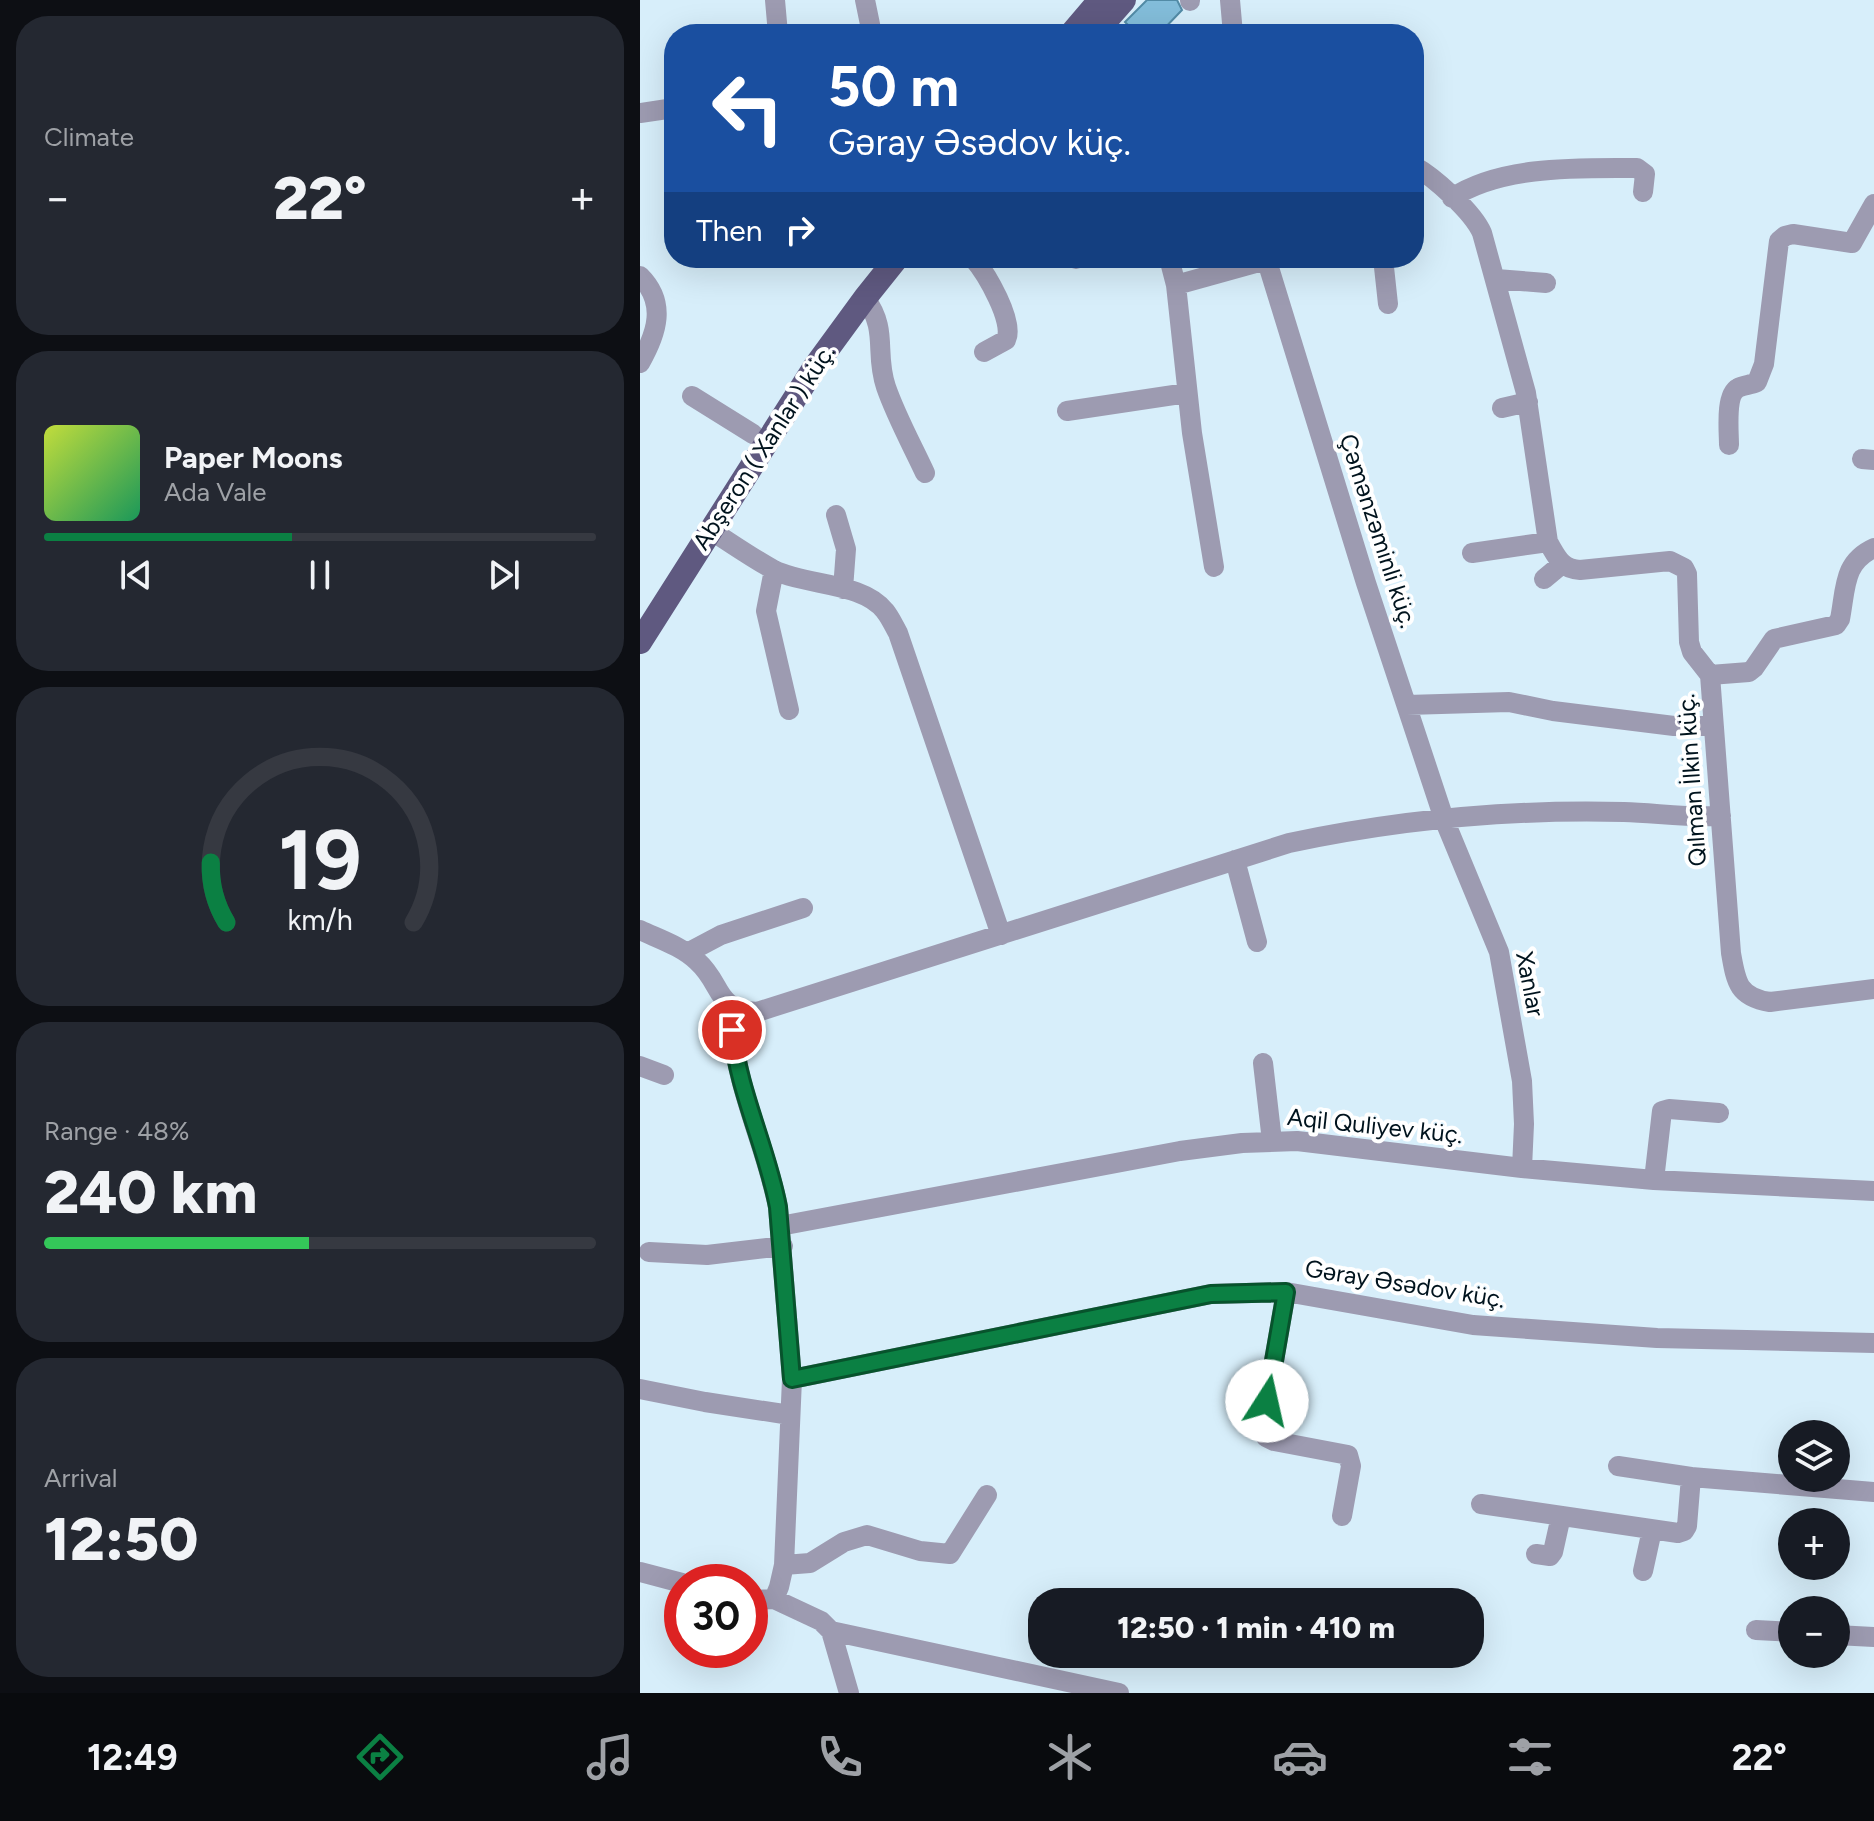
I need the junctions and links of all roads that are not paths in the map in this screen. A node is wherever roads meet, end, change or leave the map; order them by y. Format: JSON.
{"nodes":[{"id":1,"x":775,"y":0,"type":"edge"},
{"id":2,"x":865,"y":0,"type":"edge"},
{"id":3,"x":1100,"y":0,"type":"edge"},
{"id":4,"x":1124,"y":0,"type":"edge"},
{"id":5,"x":1230,"y":0,"type":"edge"},
{"id":6,"x":777,"y":24,"type":"edge"},
{"id":7,"x":870,"y":24,"type":"edge"},
{"id":8,"x":1080,"y":24,"type":"edge"},
{"id":9,"x":1103,"y":24,"type":"edge"},
{"id":10,"x":1232,"y":24,"type":"edge"},
{"id":11,"x":664,"y":109,"type":"edge"},
{"id":12,"x":640,"y":113,"type":"edge"},
{"id":13,"x":1424,"y":174,"type":"edge"},
{"id":14,"x":1643,"y":192,"type":"dead end"},
{"id":15,"x":1452,"y":198,"type":"junction"},
{"id":16,"x":1874,"y":204,"type":"edge"},
{"id":17,"x":870,"y":268,"type":"edge"},
{"id":18,"x":889,"y":268,"type":"edge"},
{"id":19,"x":980,"y":268,"type":"edge"},
{"id":20,"x":1172,"y":268,"type":"edge"},
{"id":21,"x":1235,"y":268,"type":"edge"},
{"id":22,"x":1269,"y":268,"type":"edge"},
{"id":23,"x":1384,"y":268,"type":"edge"},
{"id":24,"x":640,"y":276,"type":"edge"},
{"id":25,"x":1496,"y":279,"type":"junction"},
{"id":26,"x":1546,"y":283,"type":"dead end"},
{"id":27,"x":1176,"y":285,"type":"junction"},
{"id":28,"x":865,"y":298,"type":"junction"},
{"id":29,"x":1388,"y":304,"type":"dead end"},
{"id":30,"x":984,"y":352,"type":"dead end"},
{"id":31,"x":640,"y":363,"type":"edge"},
{"id":32,"x":1187,"y":393,"type":"junction"},
{"id":33,"x":692,"y":396,"type":"dead end"},
{"id":34,"x":1528,"y":402,"type":"junction"},
{"id":35,"x":1502,"y":408,"type":"dead end"},
{"id":36,"x":1067,"y":411,"type":"dead end"},
{"id":37,"x":753,"y":434,"type":"junction"},
{"id":38,"x":1729,"y":445,"type":"dead end"},
{"id":39,"x":925,"y":473,"type":"dead end"},
{"id":40,"x":836,"y":515,"type":"dead end"},
{"id":41,"x":703,"y":525,"type":"junction"},
{"id":42,"x":1548,"y":542,"type":"junction"},
{"id":43,"x":1874,"y":548,"type":"edge"},
{"id":44,"x":1472,"y":553,"type":"dead end"},
{"id":45,"x":1562,"y":564,"type":"junction"},
{"id":46,"x":1214,"y":567,"type":"dead end"},
{"id":47,"x":774,"y":570,"type":"junction"},
{"id":48,"x":1544,"y":579,"type":"dead end"},
{"id":49,"x":843,"y":589,"type":"junction"},
{"id":50,"x":640,"y":612,"type":"edge"},
{"id":51,"x":640,"y":642,"type":"edge"},
{"id":52,"x":1710,"y":675,"type":"junction"},
{"id":53,"x":1407,"y":705,"type":"junction"},
{"id":54,"x":789,"y":710,"type":"dead end"},
{"id":55,"x":1714,"y":726,"type":"junction"},
{"id":56,"x":1721,"y":816,"type":"junction"},
{"id":57,"x":1444,"y":819,"type":"junction"},
{"id":58,"x":1235,"y":860,"type":"junction"},
{"id":59,"x":803,"y":908,"type":"dead end"},
{"id":60,"x":640,"y":930,"type":"edge"},
{"id":61,"x":1001,"y":935,"type":"junction"},
{"id":62,"x":1257,"y":942,"type":"dead end"},
{"id":63,"x":687,"y":953,"type":"junction"},
{"id":64,"x":1874,"y":989,"type":"edge"},
{"id":65,"x":732,"y":1008,"type":"junction"},
{"id":66,"x":1263,"y":1063,"type":"dead end"},
{"id":67,"x":640,"y":1066,"type":"edge"},
{"id":68,"x":664,"y":1075,"type":"dead end"},
{"id":69,"x":1719,"y":1113,"type":"dead end"},
{"id":70,"x":1272,"y":1141,"type":"junction"},
{"id":71,"x":1522,"y":1168,"type":"junction"},
{"id":72,"x":1654,"y":1180,"type":"junction"},
{"id":73,"x":1874,"y":1191,"type":"edge"},
{"id":74,"x":782,"y":1236,"type":"junction"},
{"id":75,"x":649,"y":1252,"type":"dead end"},
{"id":76,"x":1286,"y":1292,"type":"junction"},
{"id":77,"x":1874,"y":1343,"type":"edge"},
{"id":78,"x":792,"y":1379,"type":"junction"},
{"id":79,"x":640,"y":1389,"type":"edge"},
{"id":80,"x":790,"y":1415,"type":"junction"},
{"id":81,"x":1618,"y":1466,"type":"dead end"},
{"id":82,"x":1691,"y":1477,"type":"junction"},
{"id":83,"x":1874,"y":1492,"type":"edge"},
{"id":84,"x":987,"y":1495,"type":"dead end"},
{"id":85,"x":1481,"y":1504,"type":"dead end"},
{"id":86,"x":1342,"y":1516,"type":"dead end"},
{"id":87,"x":1561,"y":1516,"type":"junction"},
{"id":88,"x":1652,"y":1530,"type":"junction"},
{"id":89,"x":1536,"y":1554,"type":"dead end"},
{"id":90,"x":784,"y":1565,"type":"junction"},
{"id":91,"x":1643,"y":1571,"type":"dead end"},
{"id":92,"x":640,"y":1572,"type":"edge"},
{"id":93,"x":664,"y":1578,"type":"edge"},
{"id":94,"x":768,"y":1599,"type":"edge"},
{"id":95,"x":774,"y":1599,"type":"junction"},
{"id":96,"x":1756,"y":1630,"type":"dead end"},
{"id":97,"x":831,"y":1631,"type":"junction"},
{"id":98,"x":1778,"y":1631,"type":"edge"},
{"id":99,"x":1850,"y":1636,"type":"edge"},
{"id":100,"x":1874,"y":1637,"type":"edge"},
{"id":101,"x":849,"y":1693,"type":"edge"},
{"id":102,"x":1119,"y":1693,"type":"edge"}],
"edges":[{"from":1,"to":6,"type":"street"},
{"from":2,"to":7,"type":"street"},
{"from":3,"to":8,"type":"main road"},
{"from":4,"to":9,"type":"main road"},
{"from":5,"to":10,"type":"street"},
{"from":11,"to":12,"type":"street"},
{"from":13,"to":15,"type":"street"},
{"from":14,"to":15,"type":"street"},
{"from":15,"to":25,"type":"street"},
{"from":16,"to":38,"type":"street"},
{"from":17,"to":37,"type":"main road"},
{"from":18,"to":28,"type":"main road","name":"Abşeron ( Xanlar ) küç."},
{"from":19,"to":30,"type":"street"},
{"from":20,"to":27,"type":"street"},
{"from":21,"to":27,"type":"street"},
{"from":22,"to":53,"type":"street","name":"Çəmənzəminli küç."},
{"from":23,"to":29,"type":"street"},
{"from":24,"to":31,"type":"street"},
{"from":25,"to":26,"type":"street"},
{"from":25,"to":34,"type":"street"},
{"from":27,"to":32,"type":"street"},
{"from":28,"to":39,"type":"street"},
{"from":28,"to":41,"type":"main road","name":"Abşeron ( Xanlar ) küç."},
{"from":32,"to":36,"type":"street"},
{"from":32,"to":46,"type":"street"},
{"from":33,"to":37,"type":"street"},
{"from":34,"to":35,"type":"street"},
{"from":34,"to":42,"type":"street"},
{"from":37,"to":41,"type":"main road"},
{"from":40,"to":49,"type":"street"},
{"from":41,"to":47,"type":"street"},
{"from":41,"to":50,"type":"main road"},
{"from":41,"to":51,"type":"main road","name":"Abşeron ( Xanlar ) küç."},
{"from":42,"to":44,"type":"street"},
{"from":42,"to":45,"type":"street"},
{"from":43,"to":52,"type":"street"},
{"from":45,"to":48,"type":"street"},
{"from":45,"to":52,"type":"street","name":"Qılman İlkin küç."},
{"from":47,"to":49,"type":"street"},
{"from":47,"to":54,"type":"street"},
{"from":49,"to":61,"type":"street"},
{"from":52,"to":55,"type":"street","name":"Qılman İlkin küç."},
{"from":53,"to":55,"type":"street"},
{"from":53,"to":57,"type":"street","name":"Çəmənzəminli küç."},
{"from":55,"to":56,"type":"street","name":"Qılman İlkin küç."},
{"from":56,"to":57,"type":"street"},
{"from":56,"to":64,"type":"street","name":"Qılman İlkin küç."},
{"from":57,"to":58,"type":"street"},
{"from":57,"to":71,"type":"street","name":"Xanlar"},
{"from":58,"to":61,"type":"street"},
{"from":58,"to":62,"type":"street"},
{"from":59,"to":63,"type":"street"},
{"from":60,"to":63,"type":"street"},
{"from":61,"to":65,"type":"street"},
{"from":63,"to":65,"type":"street"},
{"from":65,"to":74,"type":"street"},
{"from":66,"to":70,"type":"street"},
{"from":67,"to":68,"type":"street"},
{"from":69,"to":72,"type":"street"},
{"from":70,"to":71,"type":"street","name":"Aqil Quliyev küç."},
{"from":70,"to":74,"type":"street","name":"Aqil Quliyev küç."},
{"from":71,"to":72,"type":"street","name":"Aqil Quliyev küç."},
{"from":72,"to":73,"type":"street","name":"Aqil Quliyev küç."},
{"from":74,"to":75,"type":"street","name":"Aqil Quliyev küç."},
{"from":74,"to":78,"type":"street"},
{"from":76,"to":77,"type":"street","name":"Gəray Əsədov küç."},
{"from":76,"to":78,"type":"street","name":"Gəray Əsədov küç."},
{"from":76,"to":86,"type":"street"},
{"from":78,"to":80,"type":"street"},
{"from":79,"to":80,"type":"street"},
{"from":80,"to":90,"type":"street"},
{"from":81,"to":82,"type":"street"},
{"from":82,"to":83,"type":"street"},
{"from":82,"to":88,"type":"street"},
{"from":84,"to":90,"type":"street"},
{"from":85,"to":87,"type":"street"},
{"from":87,"to":88,"type":"street"},
{"from":87,"to":89,"type":"street"},
{"from":88,"to":91,"type":"street"},
{"from":90,"to":95,"type":"street"},
{"from":92,"to":93,"type":"street"},
{"from":94,"to":95,"type":"street"},
{"from":95,"to":97,"type":"street"},
{"from":96,"to":98,"type":"street"},
{"from":97,"to":101,"type":"street"},
{"from":97,"to":102,"type":"street"},
{"from":99,"to":100,"type":"street"}]}
